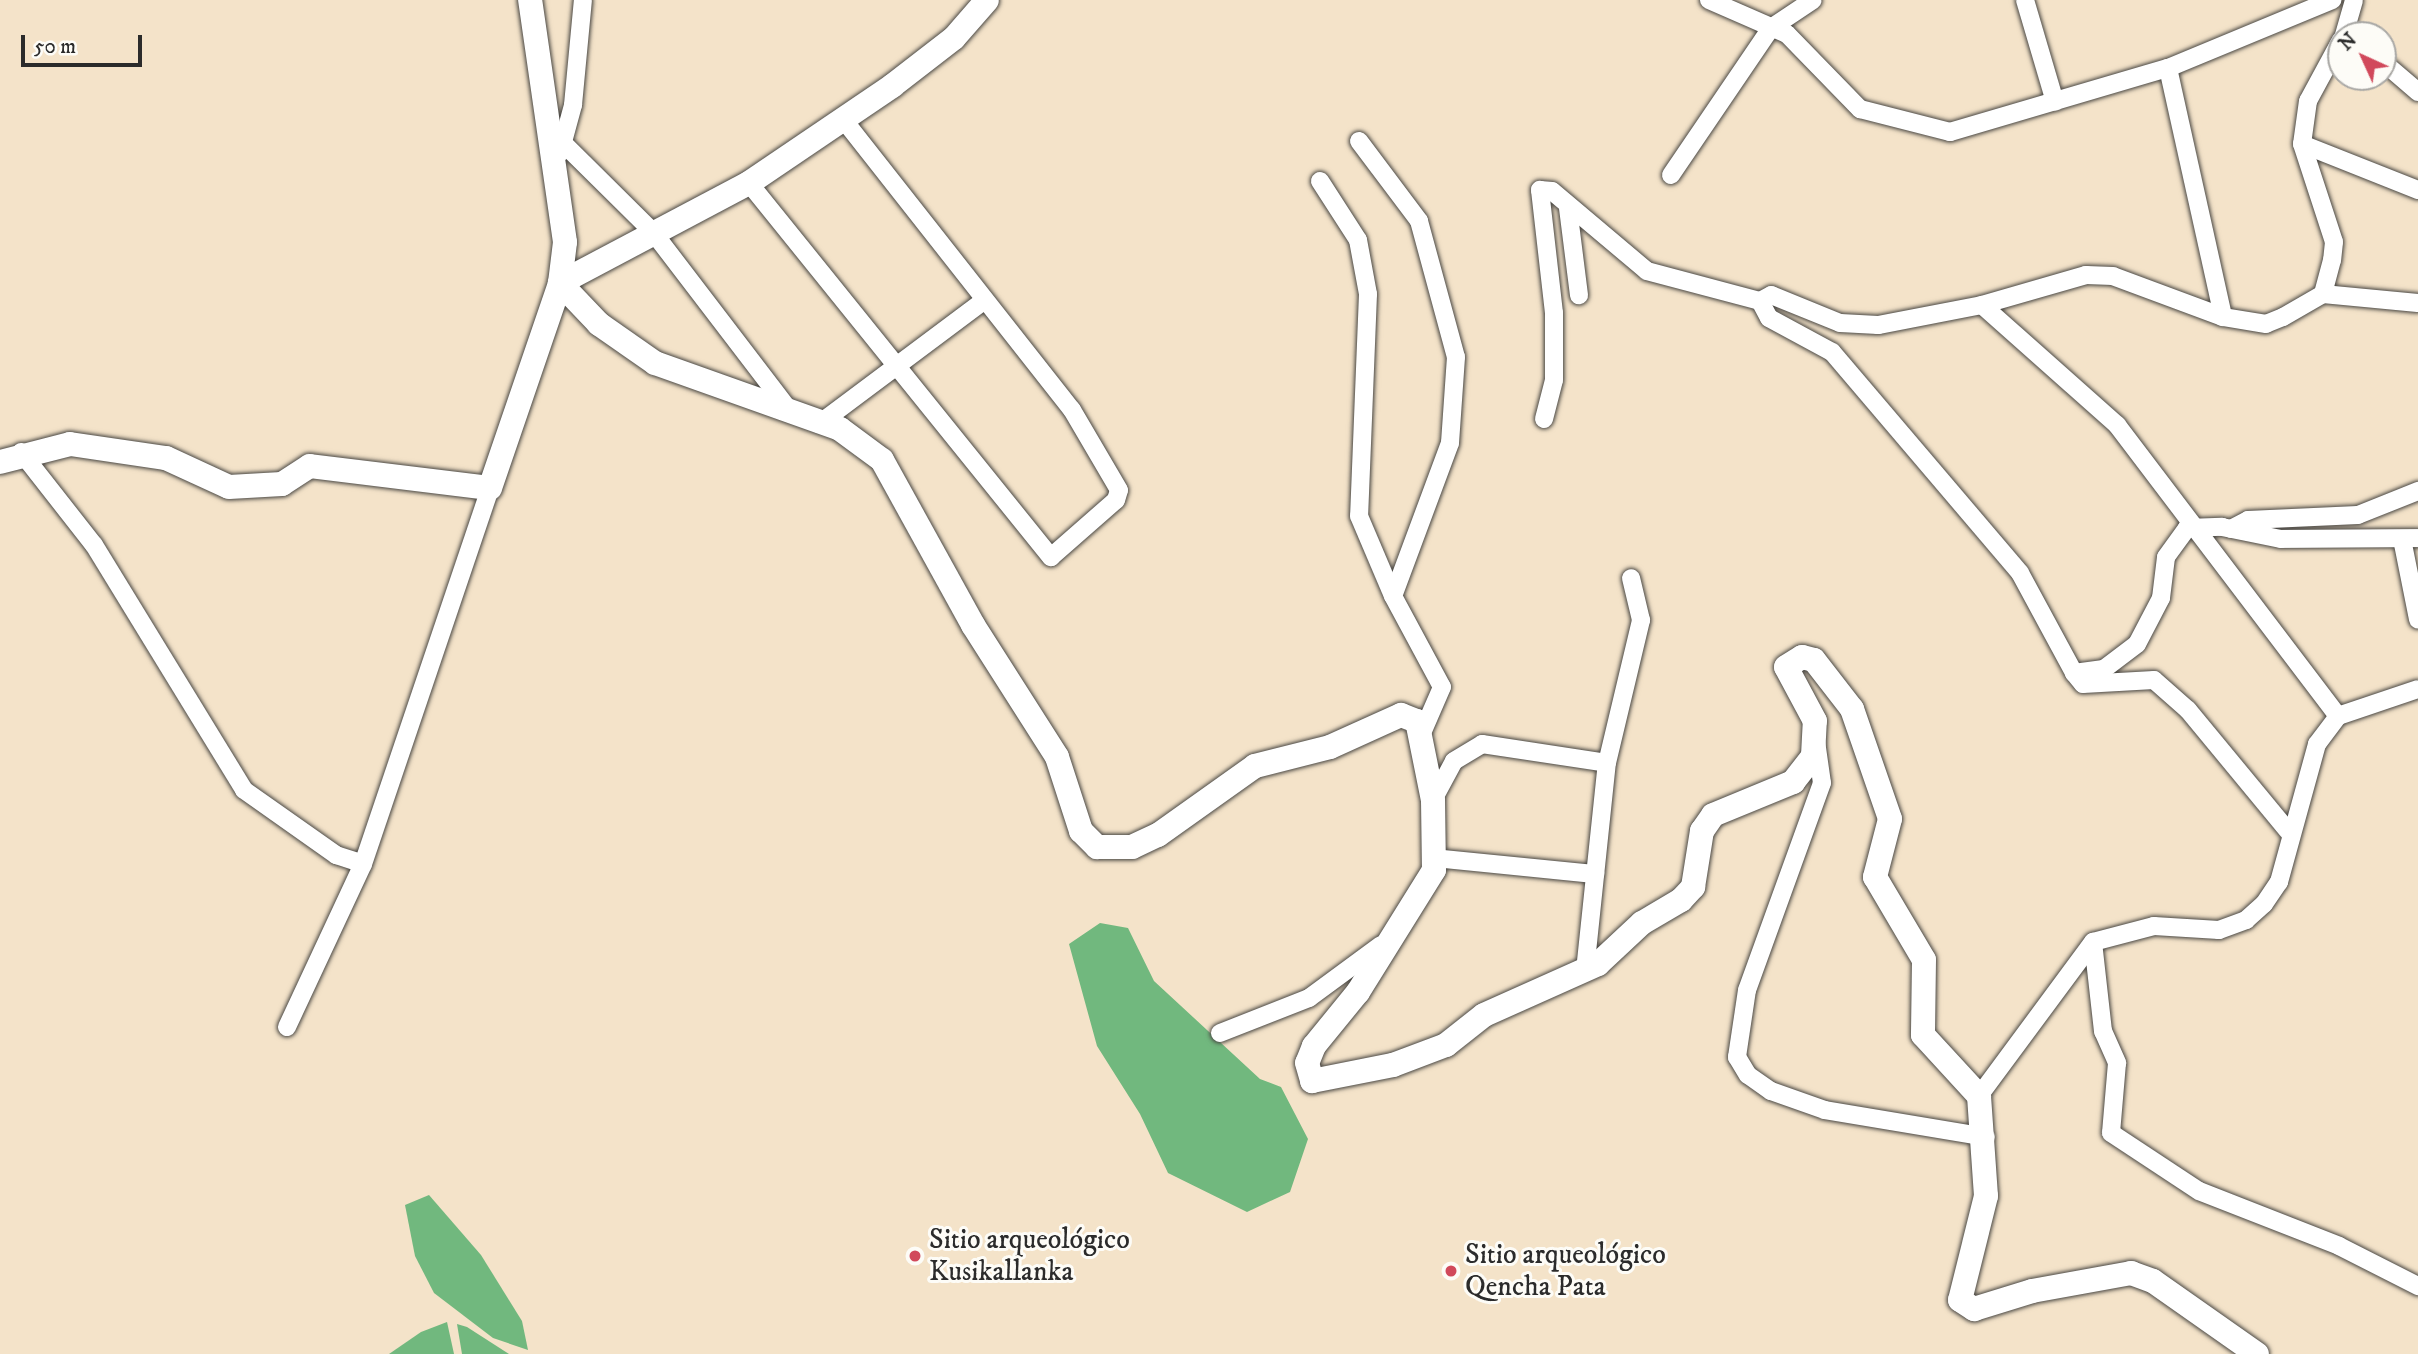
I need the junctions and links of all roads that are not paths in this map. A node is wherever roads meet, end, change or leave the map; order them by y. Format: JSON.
{"nodes":[{"id":1,"x":530,"y":0,"type":"edge"},
{"id":2,"x":583,"y":0,"type":"edge"},
{"id":3,"x":987,"y":0,"type":"edge"},
{"id":4,"x":1709,"y":0,"type":"edge"},
{"id":5,"x":1813,"y":0,"type":"edge"},
{"id":6,"x":2025,"y":0,"type":"edge"},
{"id":7,"x":2332,"y":0,"type":"edge"},
{"id":8,"x":2354,"y":0,"type":"edge"},
{"id":9,"x":1741,"y":8,"type":"edge"},
{"id":10,"x":2349,"y":21,"type":"edge"},
{"id":11,"x":1771,"y":28,"type":"junction"},
{"id":12,"x":2168,"y":68,"type":"junction"},
{"id":13,"x":2327,"y":68,"type":"edge"},
{"id":14,"x":2397,"y":74,"type":"edge"},
{"id":15,"x":2418,"y":92,"type":"edge"},
{"id":16,"x":2055,"y":102,"type":"junction"},
{"id":17,"x":843,"y":119,"type":"junction"},
{"id":18,"x":1359,"y":141,"type":"dead end"},
{"id":19,"x":2302,"y":144,"type":"junction"},
{"id":20,"x":559,"y":155,"type":"junction"},
{"id":21,"x":1671,"y":175,"type":"dead end"},
{"id":22,"x":1320,"y":181,"type":"dead end"},
{"id":23,"x":749,"y":183,"type":"junction"},
{"id":24,"x":2418,"y":190,"type":"edge"},
{"id":25,"x":1568,"y":208,"type":"junction"},
{"id":26,"x":653,"y":232,"type":"junction"},
{"id":27,"x":560,"y":283,"type":"junction"},
{"id":28,"x":2323,"y":294,"type":"junction"},
{"id":29,"x":1579,"y":295,"type":"dead end"},
{"id":30,"x":1760,"y":301,"type":"junction"},
{"id":31,"x":981,"y":303,"type":"junction"},
{"id":32,"x":2418,"y":303,"type":"edge"},
{"id":33,"x":1982,"y":305,"type":"junction"},
{"id":34,"x":2223,"y":317,"type":"junction"},
{"id":35,"x":898,"y":367,"type":"junction"},
{"id":36,"x":790,"y":411,"type":"junction"},
{"id":37,"x":1544,"y":419,"type":"dead end"},
{"id":38,"x":819,"y":424,"type":"junction"},
{"id":39,"x":11,"y":457,"type":"edge"},
{"id":40,"x":490,"y":488,"type":"junction"},
{"id":41,"x":2418,"y":491,"type":"edge"},
{"id":42,"x":2198,"y":526,"type":"junction"},
{"id":43,"x":2231,"y":529,"type":"junction"},
{"id":44,"x":2410,"y":538,"type":"edge"},
{"id":45,"x":1631,"y":578,"type":"dead end"},
{"id":46,"x":1393,"y":596,"type":"junction"},
{"id":47,"x":2418,"y":619,"type":"edge"},
{"id":48,"x":2074,"y":673,"type":"junction"},
{"id":49,"x":2418,"y":689,"type":"edge"},
{"id":50,"x":2338,"y":716,"type":"junction"},
{"id":51,"x":1422,"y":733,"type":"junction"},
{"id":52,"x":1815,"y":740,"type":"junction"},
{"id":53,"x":1607,"y":763,"type":"junction"},
{"id":54,"x":1433,"y":800,"type":"junction"},
{"id":55,"x":2288,"y":831,"type":"junction"},
{"id":56,"x":1434,"y":858,"type":"junction"},
{"id":57,"x":363,"y":864,"type":"junction"},
{"id":58,"x":1595,"y":874,"type":"junction"},
{"id":59,"x":1416,"y":906,"type":"junction"},
{"id":60,"x":2093,"y":942,"type":"junction"},
{"id":61,"x":1585,"y":971,"type":"junction"},
{"id":62,"x":287,"y":1027,"type":"dead end"},
{"id":63,"x":1220,"y":1033,"type":"dead end"},
{"id":64,"x":1979,"y":1096,"type":"junction"},
{"id":65,"x":1986,"y":1137,"type":"junction"},
{"id":66,"x":2418,"y":1286,"type":"edge"},
{"id":67,"x":2257,"y":1354,"type":"edge"}],
"edges":[{"from":1,"to":20,"type":"main road"},
{"from":2,"to":20,"type":"street"},
{"from":3,"to":17,"type":"main road"},
{"from":4,"to":9,"type":"street"},
{"from":5,"to":11,"type":"street"},
{"from":6,"to":16,"type":"street"},
{"from":7,"to":12,"type":"street"},
{"from":8,"to":10,"type":"street"},
{"from":9,"to":11,"type":"street"},
{"from":11,"to":16,"type":"street"},
{"from":11,"to":21,"type":"street"},
{"from":12,"to":16,"type":"street"},
{"from":12,"to":34,"type":"street"},
{"from":13,"to":19,"type":"street"},
{"from":14,"to":15,"type":"street"},
{"from":17,"to":23,"type":"main road"},
{"from":17,"to":31,"type":"street"},
{"from":18,"to":46,"type":"street"},
{"from":19,"to":24,"type":"street"},
{"from":19,"to":28,"type":"street"},
{"from":20,"to":26,"type":"street"},
{"from":20,"to":27,"type":"main road"},
{"from":22,"to":46,"type":"street"},
{"from":23,"to":26,"type":"main road"},
{"from":23,"to":35,"type":"street"},
{"from":25,"to":29,"type":"street"},
{"from":25,"to":30,"type":"street"},
{"from":25,"to":37,"type":"street"},
{"from":26,"to":27,"type":"main road"},
{"from":26,"to":36,"type":"street"},
{"from":27,"to":36,"type":"main road"},
{"from":27,"to":40,"type":"main road"},
{"from":28,"to":32,"type":"street"},
{"from":28,"to":34,"type":"street"},
{"from":30,"to":33,"type":"street"},
{"from":30,"to":48,"type":"street"},
{"from":31,"to":35,"type":"street"},
{"from":31,"to":35,"type":"street"},
{"from":33,"to":34,"type":"street"},
{"from":33,"to":42,"type":"street"},
{"from":35,"to":38,"type":"street"},
{"from":36,"to":38,"type":"main road"},
{"from":38,"to":51,"type":"main road"},
{"from":39,"to":40,"type":"main road"},
{"from":39,"to":57,"type":"street"},
{"from":40,"to":57,"type":"street"},
{"from":41,"to":43,"type":"street"},
{"from":42,"to":43,"type":"street"},
{"from":42,"to":48,"type":"street"},
{"from":42,"to":50,"type":"street"},
{"from":43,"to":44,"type":"street"},
{"from":44,"to":47,"type":"street"},
{"from":45,"to":53,"type":"street"},
{"from":46,"to":51,"type":"street"},
{"from":48,"to":55,"type":"street"},
{"from":49,"to":50,"type":"street"},
{"from":50,"to":55,"type":"street"},
{"from":51,"to":54,"type":"main road"},
{"from":52,"to":61,"type":"main road"},
{"from":52,"to":64,"type":"main road"},
{"from":52,"to":65,"type":"street"},
{"from":53,"to":54,"type":"street"},
{"from":53,"to":58,"type":"street"},
{"from":54,"to":56,"type":"main road"},
{"from":55,"to":60,"type":"street"},
{"from":56,"to":58,"type":"street"},
{"from":56,"to":59,"type":"main road"},
{"from":57,"to":62,"type":"street"},
{"from":58,"to":61,"type":"street"},
{"from":59,"to":61,"type":"main road"},
{"from":59,"to":63,"type":"street"},
{"from":60,"to":64,"type":"street"},
{"from":60,"to":66,"type":"street"},
{"from":64,"to":65,"type":"main road"},
{"from":65,"to":67,"type":"main road"}]}
